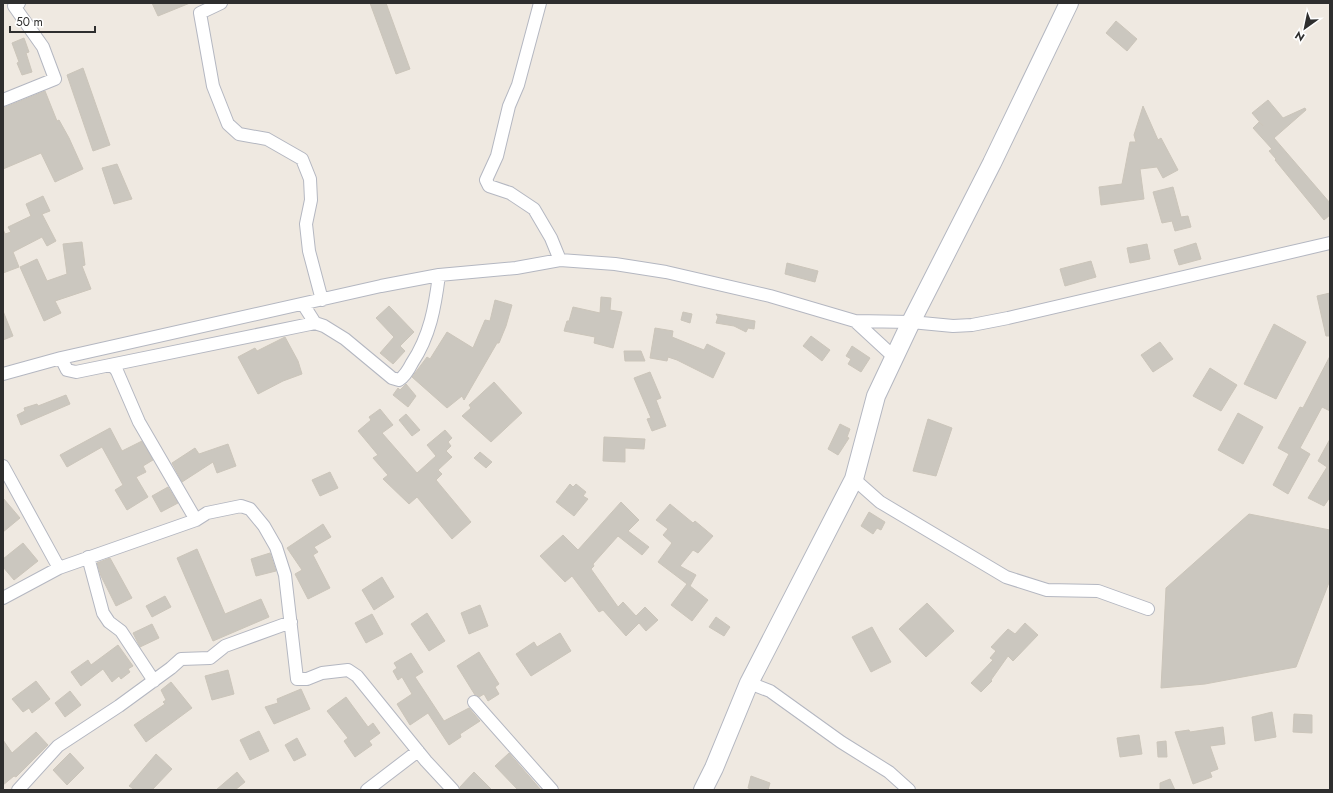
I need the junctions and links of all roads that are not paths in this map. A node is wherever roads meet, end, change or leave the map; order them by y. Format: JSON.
{"nodes":[{"id":1,"x":221,"y":3,"type":"edge"},
{"id":2,"x":540,"y":3,"type":"edge"},
{"id":3,"x":1069,"y":3,"type":"edge"},
{"id":4,"x":15,"y":4,"type":"edge"},
{"id":5,"x":3,"y":100,"type":"edge"},
{"id":6,"x":1330,"y":243,"type":"edge"},
{"id":7,"x":560,"y":260,"type":"junction"},
{"id":8,"x":439,"y":275,"type":"junction"},
{"id":9,"x":322,"y":300,"type":"junction"},
{"id":10,"x":303,"y":304,"type":"junction"},
{"id":11,"x":855,"y":321,"type":"junction"},
{"id":12,"x":911,"y":322,"type":"junction"},
{"id":13,"x":315,"y":323,"type":"junction"},
{"id":14,"x":894,"y":357,"type":"junction"},
{"id":15,"x":61,"y":358,"type":"junction"},
{"id":16,"x":112,"y":365,"type":"junction"},
{"id":17,"x":3,"y":374,"type":"edge"},
{"id":18,"x":3,"y":466,"type":"edge"},
{"id":19,"x":854,"y":479,"type":"junction"},
{"id":20,"x":196,"y":520,"type":"junction"},
{"id":21,"x":88,"y":557,"type":"junction"},
{"id":22,"x":59,"y":568,"type":"junction"},
{"id":23,"x":3,"y":598,"type":"edge"},
{"id":24,"x":1148,"y":609,"type":"dead end"},
{"id":25,"x":291,"y":622,"type":"junction"},
{"id":26,"x":154,"y":681,"type":"junction"},
{"id":27,"x":749,"y":683,"type":"junction"},
{"id":28,"x":474,"y":702,"type":"dead end"},
{"id":29,"x":418,"y":751,"type":"junction"},
{"id":30,"x":18,"y":790,"type":"edge"},
{"id":31,"x":367,"y":790,"type":"edge"},
{"id":32,"x":453,"y":790,"type":"edge"},
{"id":33,"x":552,"y":790,"type":"edge"},
{"id":34,"x":703,"y":790,"type":"edge"},
{"id":35,"x":909,"y":790,"type":"edge"}],
"edges":[{"from":1,"to":9,"type":"street"},
{"from":2,"to":7,"type":"street"},
{"from":3,"to":12,"type":"main road"},
{"from":4,"to":5,"type":"street"},
{"from":6,"to":12,"type":"street"},
{"from":7,"to":8,"type":"street"},
{"from":7,"to":11,"type":"street"},
{"from":8,"to":9,"type":"street"},
{"from":8,"to":13,"type":"street"},
{"from":9,"to":10,"type":"street"},
{"from":10,"to":13,"type":"street"},
{"from":10,"to":15,"type":"street"},
{"from":11,"to":12,"type":"street"},
{"from":11,"to":14,"type":"street"},
{"from":12,"to":14,"type":"main road"},
{"from":13,"to":16,"type":"street"},
{"from":14,"to":19,"type":"main road"},
{"from":15,"to":16,"type":"street"},
{"from":15,"to":17,"type":"street"},
{"from":16,"to":20,"type":"street"},
{"from":18,"to":22,"type":"street"},
{"from":19,"to":24,"type":"street"},
{"from":19,"to":27,"type":"main road"},
{"from":20,"to":21,"type":"street"},
{"from":20,"to":25,"type":"street"},
{"from":21,"to":22,"type":"street"},
{"from":21,"to":26,"type":"street"},
{"from":22,"to":23,"type":"street"},
{"from":25,"to":26,"type":"street"},
{"from":25,"to":29,"type":"street"},
{"from":26,"to":30,"type":"street"},
{"from":27,"to":34,"type":"main road"},
{"from":27,"to":35,"type":"street"},
{"from":28,"to":33,"type":"street"},
{"from":29,"to":31,"type":"street"},
{"from":29,"to":32,"type":"street"}]}
